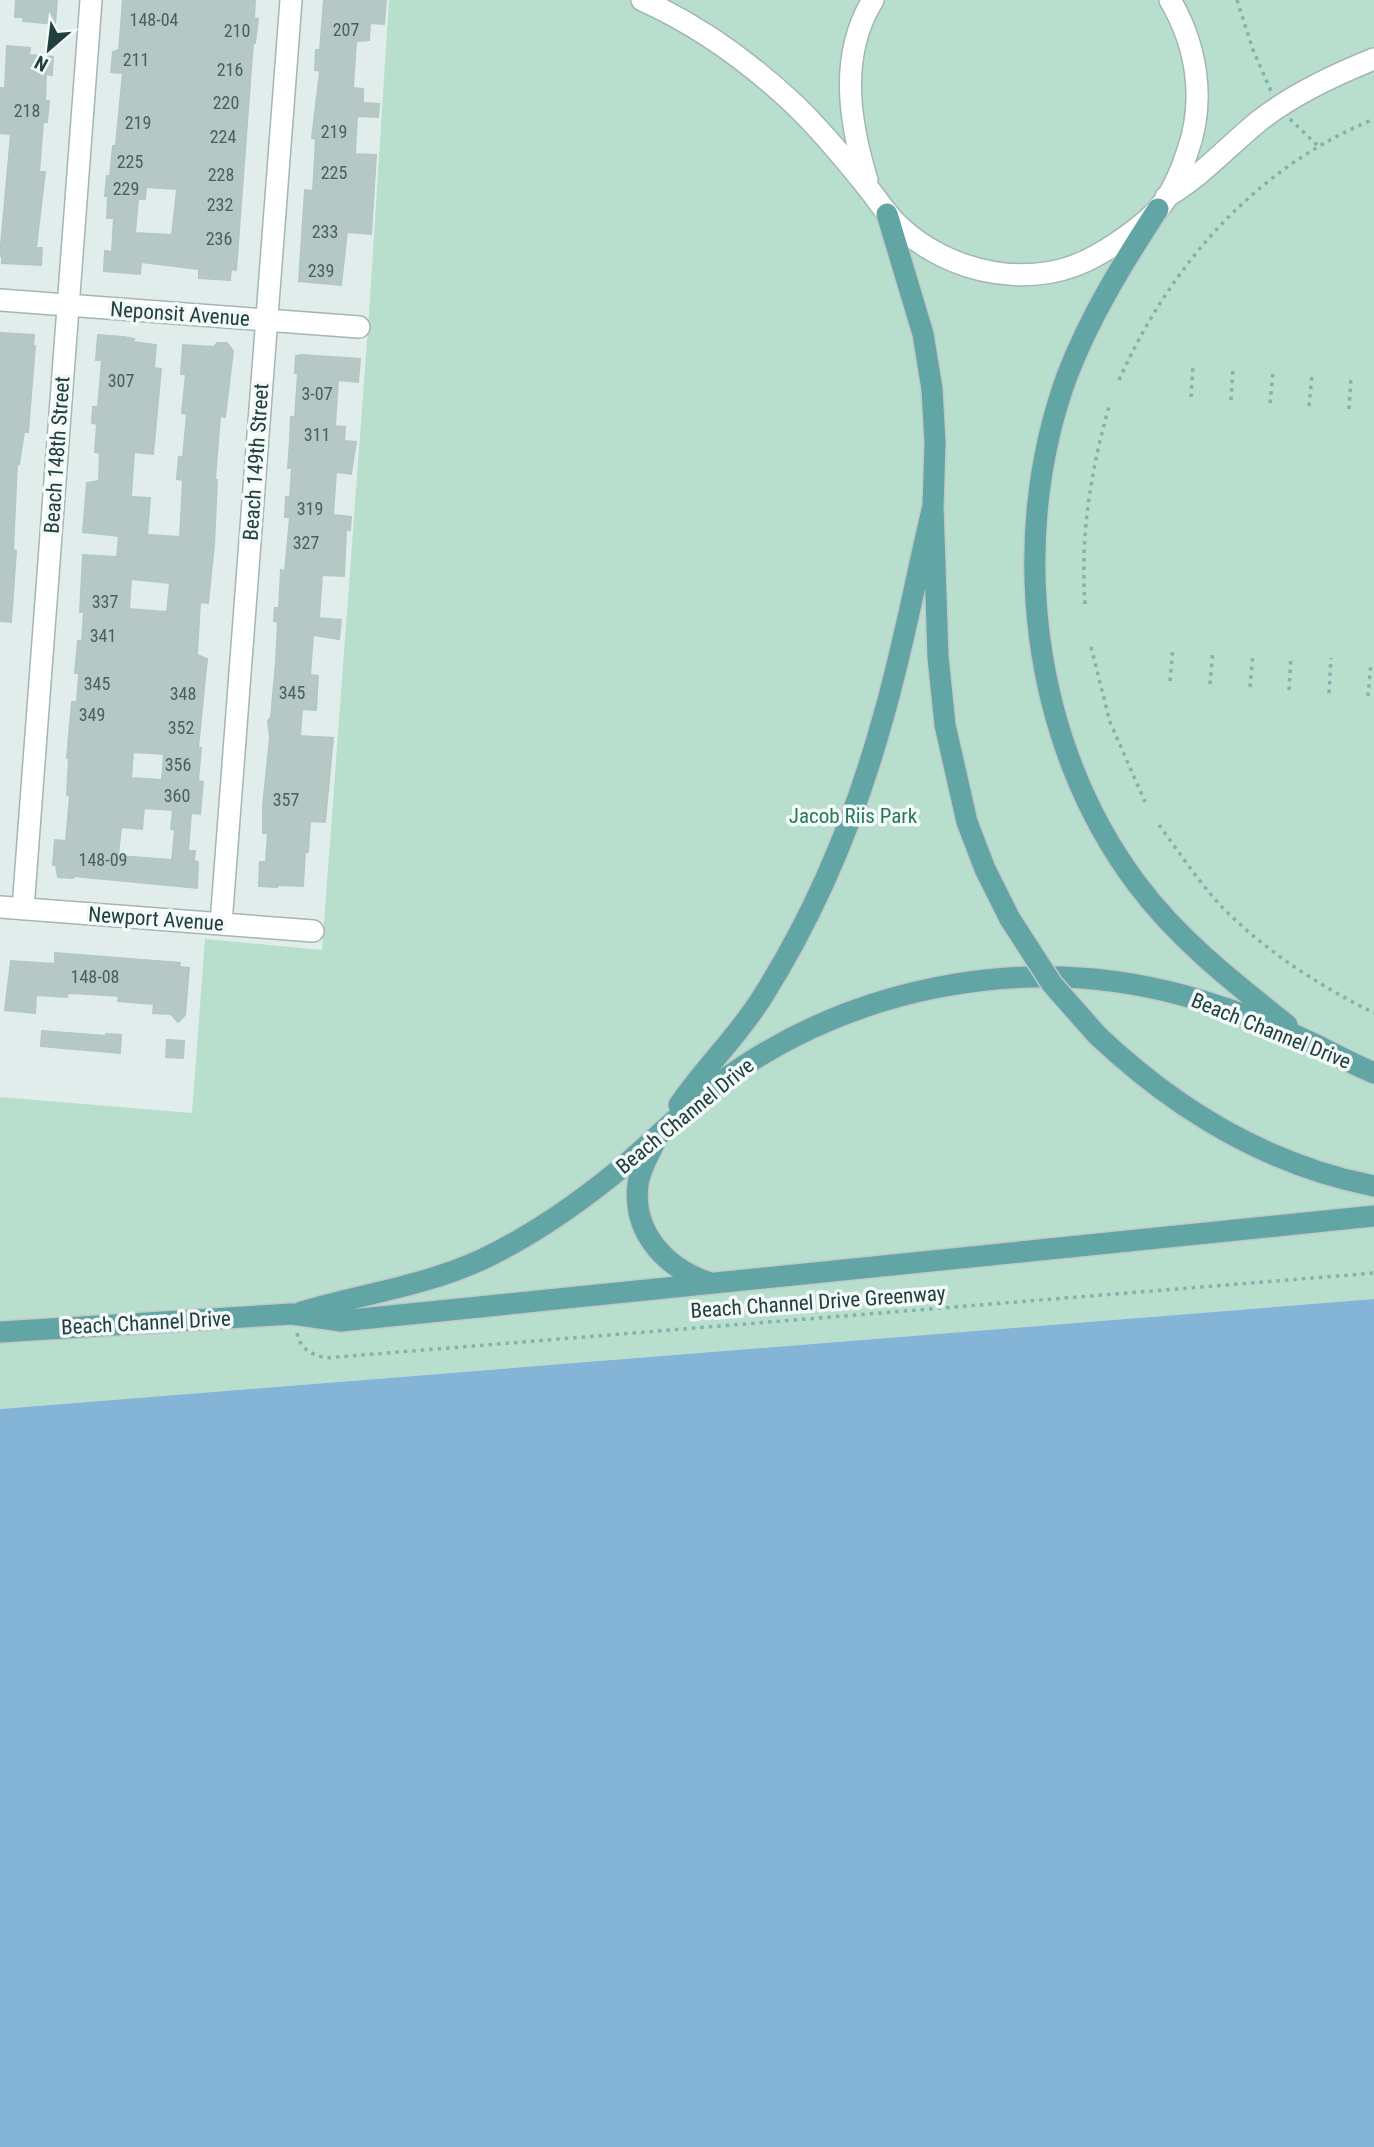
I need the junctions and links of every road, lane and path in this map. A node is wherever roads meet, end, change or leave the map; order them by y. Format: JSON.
{"nodes":[{"id":1,"x":91,"y":0,"type":"edge"},
{"id":2,"x":291,"y":0,"type":"edge"},
{"id":3,"x":642,"y":0,"type":"edge"},
{"id":4,"x":873,"y":0,"type":"edge"},
{"id":5,"x":1170,"y":0,"type":"edge"},
{"id":6,"x":1237,"y":0,"type":"edge"},
{"id":7,"x":1374,"y":59,"type":"edge"},
{"id":8,"x":1272,"y":93,"type":"dead end"},
{"id":9,"x":1288,"y":116,"type":"dead end"},
{"id":10,"x":1374,"y":119,"type":"edge"},
{"id":11,"x":1319,"y":147,"type":"junction"},
{"id":12,"x":869,"y":189,"type":"junction"},
{"id":13,"x":1161,"y":204,"type":"junction"},
{"id":14,"x":887,"y":214,"type":"junction"},
{"id":15,"x":0,"y":300,"type":"edge"},
{"id":16,"x":68,"y":306,"type":"junction"},
{"id":17,"x":266,"y":320,"type":"junction"},
{"id":18,"x":359,"y":327,"type":"dead end"},
{"id":19,"x":1193,"y":366,"type":"dead end"},
{"id":20,"x":1233,"y":369,"type":"dead end"},
{"id":21,"x":1273,"y":372,"type":"dead end"},
{"id":22,"x":1312,"y":375,"type":"dead end"},
{"id":23,"x":1351,"y":378,"type":"dead end"},
{"id":24,"x":1119,"y":380,"type":"dead end"},
{"id":25,"x":1191,"y":397,"type":"dead end"},
{"id":26,"x":1231,"y":400,"type":"dead end"},
{"id":27,"x":1110,"y":403,"type":"dead end"},
{"id":28,"x":1270,"y":403,"type":"dead end"},
{"id":29,"x":1309,"y":406,"type":"dead end"},
{"id":30,"x":1349,"y":409,"type":"dead end"},
{"id":31,"x":933,"y":506,"type":"junction"},
{"id":32,"x":1085,"y":604,"type":"dead end"},
{"id":33,"x":1173,"y":646,"type":"dead end"},
{"id":34,"x":1091,"y":647,"type":"dead end"},
{"id":35,"x":1213,"y":650,"type":"dead end"},
{"id":36,"x":1253,"y":653,"type":"dead end"},
{"id":37,"x":1292,"y":656,"type":"dead end"},
{"id":38,"x":1332,"y":659,"type":"dead end"},
{"id":39,"x":1371,"y":662,"type":"dead end"},
{"id":40,"x":1170,"y":681,"type":"dead end"},
{"id":41,"x":1210,"y":684,"type":"dead end"},
{"id":42,"x":1250,"y":687,"type":"dead end"},
{"id":43,"x":1289,"y":690,"type":"dead end"},
{"id":44,"x":1329,"y":693,"type":"dead end"},
{"id":45,"x":1368,"y":696,"type":"dead end"},
{"id":46,"x":1145,"y":802,"type":"dead end"},
{"id":47,"x":1159,"y":825,"type":"dead end"},
{"id":48,"x":0,"y":908,"type":"edge"},
{"id":49,"x":23,"y":909,"type":"junction"},
{"id":50,"x":221,"y":924,"type":"junction"},
{"id":51,"x":313,"y":931,"type":"dead end"},
{"id":52,"x":1374,"y":1013,"type":"edge"},
{"id":53,"x":1308,"y":1041,"type":"junction"},
{"id":54,"x":1374,"y":1073,"type":"edge"},
{"id":55,"x":658,"y":1136,"type":"junction"},
{"id":56,"x":1374,"y":1186,"type":"edge"},
{"id":57,"x":1374,"y":1216,"type":"edge"},
{"id":58,"x":1374,"y":1273,"type":"edge"},
{"id":59,"x":711,"y":1284,"type":"junction"},
{"id":60,"x":292,"y":1314,"type":"junction"},
{"id":61,"x":0,"y":1332,"type":"edge"}],
"edges":[{"from":1,"to":16,"type":"street","name":"Beach 148th Street"},
{"from":2,"to":17,"type":"street","name":"Beach 149th Street"},
{"from":3,"to":12,"type":"street"},
{"from":4,"to":12,"type":"street"},
{"from":5,"to":13,"type":"street"},
{"from":6,"to":8,"type":"path"},
{"from":7,"to":13,"type":"street"},
{"from":9,"to":11,"type":"path"},
{"from":10,"to":11,"type":"path"},
{"from":11,"to":24,"type":"path"},
{"from":12,"to":14,"type":"street"},
{"from":13,"to":14,"type":"street"},
{"from":13,"to":53,"type":"main road"},
{"from":14,"to":31,"type":"main road"},
{"from":15,"to":16,"type":"street","name":"Neponsit Avenue"},
{"from":16,"to":17,"type":"street","name":"Neponsit Avenue"},
{"from":16,"to":49,"type":"street","name":"Beach 148th Street"},
{"from":17,"to":18,"type":"street","name":"Neponsit Avenue"},
{"from":17,"to":50,"type":"street","name":"Beach 149th Street"},
{"from":19,"to":25,"type":"path"},
{"from":20,"to":26,"type":"path"},
{"from":21,"to":28,"type":"path"},
{"from":22,"to":29,"type":"path"},
{"from":23,"to":30,"type":"path"},
{"from":27,"to":32,"type":"path"},
{"from":31,"to":55,"type":"main road"},
{"from":31,"to":56,"type":"main road","bridge":true},
{"from":33,"to":40,"type":"path"},
{"from":34,"to":46,"type":"path"},
{"from":35,"to":41,"type":"path"},
{"from":36,"to":42,"type":"path"},
{"from":37,"to":43,"type":"path"},
{"from":38,"to":44,"type":"path"},
{"from":39,"to":45,"type":"path"},
{"from":47,"to":52,"type":"path"},
{"from":48,"to":49,"type":"street","name":"Newport Avenue"},
{"from":49,"to":50,"type":"street","name":"Newport Avenue"},
{"from":50,"to":51,"type":"street","name":"Newport Avenue"},
{"from":53,"to":54,"type":"main road","name":"Beach Channel Drive"},
{"from":53,"to":55,"type":"main road","name":"Beach Channel Drive"},
{"from":55,"to":59,"type":"main road"},
{"from":55,"to":60,"type":"main road","name":"Beach Channel Drive"},
{"from":57,"to":59,"type":"main road","name":"Beach Channel Drive"},
{"from":58,"to":60,"type":"path","name":"Beach Channel Drive Greenway"},
{"from":59,"to":60,"type":"main road","name":"Beach Channel Drive"},
{"from":60,"to":61,"type":"main road","name":"Beach Channel Drive"}]}
